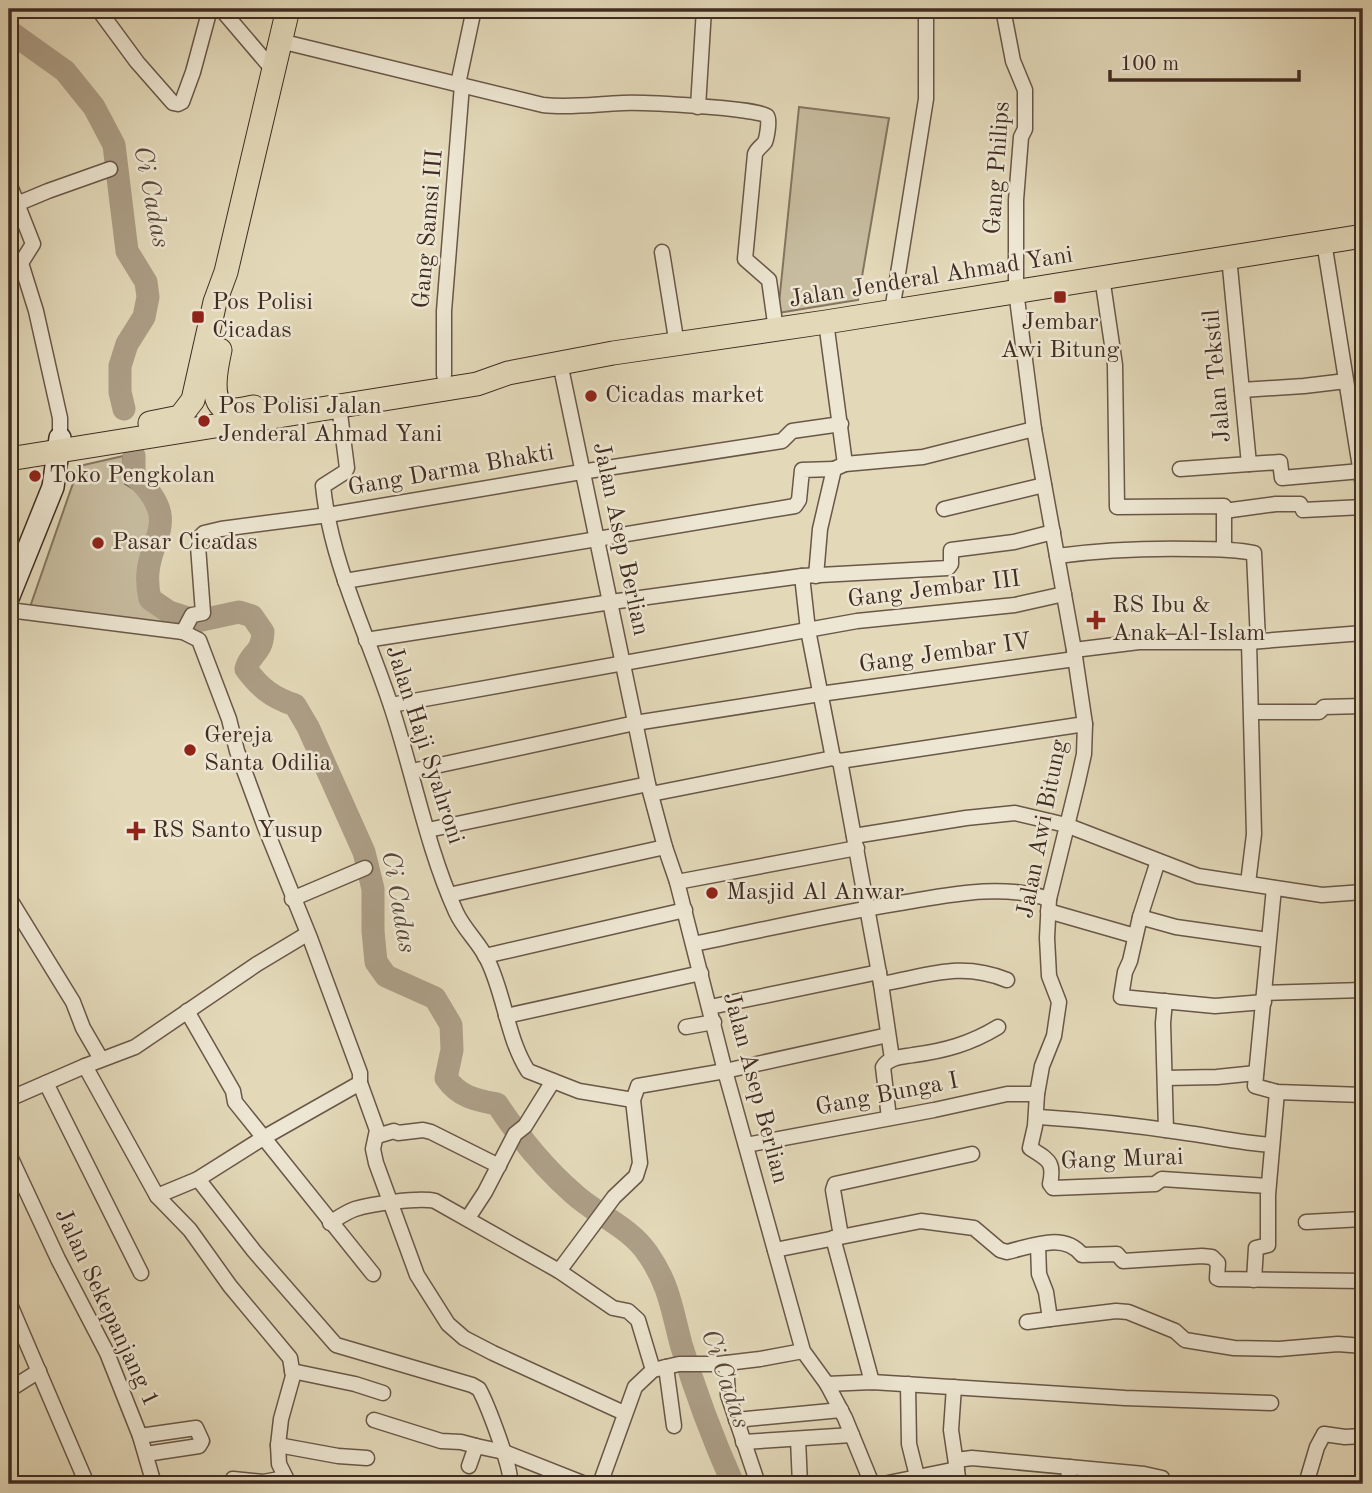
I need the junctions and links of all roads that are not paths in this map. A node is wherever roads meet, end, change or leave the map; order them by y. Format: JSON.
{"nodes":[{"id":1,"x":98,"y":9,"type":"edge"},
{"id":2,"x":210,"y":9,"type":"edge"},
{"id":3,"x":221,"y":9,"type":"edge"},
{"id":4,"x":288,"y":9,"type":"edge"},
{"id":5,"x":474,"y":9,"type":"edge"},
{"id":6,"x":704,"y":9,"type":"edge"},
{"id":7,"x":926,"y":9,"type":"edge"},
{"id":8,"x":1003,"y":9,"type":"edge"},
{"id":9,"x":280,"y":41,"type":"junction"},
{"id":10,"x":273,"y":71,"type":"junction"},
{"id":11,"x":461,"y":89,"type":"junction"},
{"id":12,"x":698,"y":107,"type":"junction"},
{"id":13,"x":110,"y":169,"type":"dead end"},
{"id":14,"x":9,"y":183,"type":"edge"},
{"id":15,"x":13,"y":203,"type":"edge"},
{"id":16,"x":1363,"y":236,"type":"edge"},
{"id":17,"x":1324,"y":242,"type":"junction"},
{"id":18,"x":662,"y":252,"type":"dead end"},
{"id":19,"x":1229,"y":257,"type":"junction"},
{"id":20,"x":226,"y":272,"type":"junction"},
{"id":21,"x":1102,"y":277,"type":"junction"},
{"id":22,"x":1016,"y":291,"type":"junction"},
{"id":23,"x":892,"y":311,"type":"junction"},
{"id":24,"x":826,"y":322,"type":"junction"},
{"id":25,"x":776,"y":330,"type":"junction"},
{"id":26,"x":677,"y":345,"type":"junction"},
{"id":27,"x":560,"y":363,"type":"junction"},
{"id":28,"x":508,"y":373,"type":"junction"},
{"id":29,"x":444,"y":375,"type":"junction"},
{"id":30,"x":1346,"y":381,"type":"junction"},
{"id":31,"x":1242,"y":390,"type":"junction"},
{"id":32,"x":339,"y":406,"type":"junction"},
{"id":33,"x":841,"y":424,"type":"junction"},
{"id":34,"x":1034,"y":429,"type":"junction"},
{"id":35,"x":9,"y":445,"type":"edge"},
{"id":36,"x":59,"y":445,"type":"junction"},
{"id":37,"x":9,"y":459,"type":"edge"},
{"id":38,"x":1249,"y":464,"type":"junction"},
{"id":39,"x":839,"y":466,"type":"junction"},
{"id":40,"x":1180,"y":469,"type":"dead end"},
{"id":41,"x":1361,"y":471,"type":"junction"},
{"id":42,"x":581,"y":472,"type":"junction"},
{"id":43,"x":1044,"y":485,"type":"junction"},
{"id":44,"x":1363,"y":486,"type":"edge"},
{"id":45,"x":1363,"y":507,"type":"edge"},
{"id":46,"x":944,"y":509,"type":"dead end"},
{"id":47,"x":1224,"y":511,"type":"junction"},
{"id":48,"x":328,"y":515,"type":"junction"},
{"id":49,"x":1053,"y":532,"type":"junction"},
{"id":50,"x":597,"y":538,"type":"junction"},
{"id":51,"x":1224,"y":549,"type":"junction"},
{"id":52,"x":1057,"y":556,"type":"junction"},
{"id":53,"x":809,"y":576,"type":"junction"},
{"id":54,"x":345,"y":581,"type":"junction"},
{"id":55,"x":1064,"y":594,"type":"junction"},
{"id":56,"x":9,"y":596,"type":"edge"},
{"id":57,"x":611,"y":603,"type":"junction"},
{"id":58,"x":9,"y":610,"type":"edge"},
{"id":59,"x":187,"y":623,"type":"junction"},
{"id":60,"x":808,"y":630,"type":"junction"},
{"id":61,"x":1363,"y":633,"type":"edge"},
{"id":62,"x":366,"y":640,"type":"junction"},
{"id":63,"x":1253,"y":641,"type":"junction"},
{"id":64,"x":1075,"y":655,"type":"junction"},
{"id":65,"x":624,"y":665,"type":"junction"},
{"id":66,"x":821,"y":694,"type":"junction"},
{"id":67,"x":391,"y":705,"type":"junction"},
{"id":68,"x":1363,"y":706,"type":"edge"},
{"id":69,"x":1252,"y":712,"type":"junction"},
{"id":70,"x":635,"y":723,"type":"junction"},
{"id":71,"x":1085,"y":724,"type":"junction"},
{"id":72,"x":836,"y":759,"type":"junction"},
{"id":73,"x":412,"y":771,"type":"junction"},
{"id":74,"x":649,"y":789,"type":"junction"},
{"id":75,"x":1066,"y":825,"type":"junction"},
{"id":76,"x":428,"y":830,"type":"junction"},
{"id":77,"x":855,"y":842,"type":"junction"},
{"id":78,"x":664,"y":846,"type":"junction"},
{"id":79,"x":1158,"y":861,"type":"junction"},
{"id":80,"x":365,"y":868,"type":"dead end"},
{"id":81,"x":677,"y":882,"type":"junction"},
{"id":82,"x":1248,"y":883,"type":"junction"},
{"id":83,"x":1274,"y":888,"type":"junction"},
{"id":84,"x":1363,"y":892,"type":"edge"},
{"id":85,"x":449,"y":895,"type":"junction"},
{"id":86,"x":9,"y":898,"type":"edge"},
{"id":87,"x":292,"y":899,"type":"junction"},
{"id":88,"x":1048,"y":905,"type":"junction"},
{"id":89,"x":866,"y":908,"type":"junction"},
{"id":90,"x":685,"y":910,"type":"junction"},
{"id":91,"x":1140,"y":917,"type":"junction"},
{"id":92,"x":307,"y":934,"type":"junction"},
{"id":93,"x":1135,"y":936,"type":"junction"},
{"id":94,"x":1268,"y":940,"type":"junction"},
{"id":95,"x":694,"y":944,"type":"junction"},
{"id":96,"x":485,"y":956,"type":"junction"},
{"id":97,"x":701,"y":973,"type":"junction"},
{"id":98,"x":880,"y":978,"type":"junction"},
{"id":99,"x":1007,"y":980,"type":"dead end"},
{"id":100,"x":1363,"y":990,"type":"edge"},
{"id":101,"x":1264,"y":998,"type":"junction"},
{"id":102,"x":1165,"y":1001,"type":"junction"},
{"id":103,"x":187,"y":1011,"type":"junction"},
{"id":104,"x":712,"y":1014,"type":"junction"},
{"id":105,"x":506,"y":1016,"type":"junction"},
{"id":106,"x":686,"y":1027,"type":"dead end"},
{"id":107,"x":998,"y":1027,"type":"dead end"},
{"id":108,"x":888,"y":1035,"type":"junction"},
{"id":109,"x":102,"y":1059,"type":"junction"},
{"id":110,"x":892,"y":1059,"type":"junction"},
{"id":111,"x":85,"y":1066,"type":"junction"},
{"id":112,"x":725,"y":1071,"type":"junction"},
{"id":113,"x":1256,"y":1073,"type":"junction"},
{"id":114,"x":1165,"y":1078,"type":"junction"},
{"id":115,"x":553,"y":1081,"type":"junction"},
{"id":116,"x":46,"y":1083,"type":"junction"},
{"id":117,"x":360,"y":1083,"type":"junction"},
{"id":118,"x":1038,"y":1088,"type":"junction"},
{"id":119,"x":1277,"y":1092,"type":"junction"},
{"id":120,"x":1363,"y":1095,"type":"edge"},
{"id":121,"x":9,"y":1099,"type":"edge"},
{"id":122,"x":633,"y":1100,"type":"junction"},
{"id":123,"x":1039,"y":1117,"type":"dead end"},
{"id":124,"x":889,"y":1118,"type":"junction"},
{"id":125,"x":1166,"y":1130,"type":"junction"},
{"id":126,"x":377,"y":1136,"type":"junction"},
{"id":127,"x":262,"y":1138,"type":"junction"},
{"id":128,"x":746,"y":1145,"type":"junction"},
{"id":129,"x":1272,"y":1145,"type":"junction"},
{"id":130,"x":9,"y":1154,"type":"edge"},
{"id":131,"x":972,"y":1154,"type":"dead end"},
{"id":132,"x":499,"y":1166,"type":"junction"},
{"id":133,"x":198,"y":1179,"type":"junction"},
{"id":134,"x":1268,"y":1186,"type":"junction"},
{"id":135,"x":157,"y":1196,"type":"junction"},
{"id":136,"x":391,"y":1204,"type":"junction"},
{"id":137,"x":468,"y":1218,"type":"junction"},
{"id":138,"x":1363,"y":1219,"type":"edge"},
{"id":139,"x":1306,"y":1222,"type":"dead end"},
{"id":140,"x":330,"y":1223,"type":"junction"},
{"id":141,"x":837,"y":1237,"type":"junction"},
{"id":142,"x":1038,"y":1245,"type":"junction"},
{"id":143,"x":775,"y":1250,"type":"junction"},
{"id":144,"x":559,"y":1271,"type":"junction"},
{"id":145,"x":141,"y":1273,"type":"dead end"},
{"id":146,"x":373,"y":1274,"type":"dead end"},
{"id":147,"x":1254,"y":1280,"type":"junction"},
{"id":148,"x":1363,"y":1282,"type":"edge"},
{"id":149,"x":9,"y":1302,"type":"edge"},
{"id":150,"x":1050,"y":1319,"type":"junction"},
{"id":151,"x":1027,"y":1322,"type":"dead end"},
{"id":152,"x":1363,"y":1346,"type":"edge"},
{"id":153,"x":803,"y":1351,"type":"junction"},
{"id":154,"x":726,"y":1363,"type":"junction"},
{"id":155,"x":673,"y":1366,"type":"junction"},
{"id":156,"x":39,"y":1371,"type":"junction"},
{"id":157,"x":292,"y":1371,"type":"junction"},
{"id":158,"x":873,"y":1382,"type":"junction"},
{"id":159,"x":827,"y":1384,"type":"junction"},
{"id":160,"x":908,"y":1384,"type":"junction"},
{"id":161,"x":954,"y":1387,"type":"junction"},
{"id":162,"x":9,"y":1390,"type":"edge"},
{"id":163,"x":383,"y":1393,"type":"dead end"},
{"id":164,"x":1271,"y":1403,"type":"dead end"},
{"id":165,"x":841,"y":1410,"type":"junction"},
{"id":166,"x":624,"y":1413,"type":"junction"},
{"id":167,"x":374,"y":1420,"type":"dead end"},
{"id":168,"x":736,"y":1420,"type":"junction"},
{"id":169,"x":674,"y":1426,"type":"dead end"},
{"id":170,"x":852,"y":1434,"type":"junction"},
{"id":171,"x":140,"y":1436,"type":"junction"},
{"id":172,"x":1363,"y":1436,"type":"edge"},
{"id":173,"x":797,"y":1440,"type":"junction"},
{"id":174,"x":743,"y":1442,"type":"junction"},
{"id":175,"x":278,"y":1446,"type":"junction"},
{"id":176,"x":476,"y":1446,"type":"junction"},
{"id":177,"x":503,"y":1452,"type":"junction"},
{"id":178,"x":145,"y":1454,"type":"junction"},
{"id":179,"x":367,"y":1458,"type":"dead end"},
{"id":180,"x":957,"y":1464,"type":"junction"},
{"id":181,"x":469,"y":1466,"type":"dead end"},
{"id":182,"x":1070,"y":1467,"type":"junction"},
{"id":183,"x":287,"y":1481,"type":"edge"},
{"id":184,"x":918,"y":1481,"type":"edge"},
{"id":185,"x":87,"y":1484,"type":"edge"},
{"id":186,"x":155,"y":1484,"type":"edge"},
{"id":187,"x":231,"y":1484,"type":"edge"},
{"id":188,"x":510,"y":1484,"type":"edge"},
{"id":189,"x":585,"y":1484,"type":"edge"},
{"id":190,"x":600,"y":1484,"type":"edge"},
{"id":191,"x":758,"y":1484,"type":"edge"},
{"id":192,"x":800,"y":1484,"type":"edge"},
{"id":193,"x":872,"y":1484,"type":"edge"},
{"id":194,"x":883,"y":1484,"type":"edge"},
{"id":195,"x":959,"y":1484,"type":"edge"},
{"id":196,"x":1067,"y":1484,"type":"edge"},
{"id":197,"x":1165,"y":1484,"type":"edge"},
{"id":198,"x":1306,"y":1484,"type":"edge"}],
"edges":[{"from":1,"to":2,"type":"street"},
{"from":3,"to":10,"type":"street"},
{"from":4,"to":9,"type":"main road"},
{"from":5,"to":11,"type":"street","name":"Gang Samsi III"},
{"from":6,"to":12,"type":"street"},
{"from":7,"to":23,"type":"street"},
{"from":8,"to":22,"type":"street","name":"Gang Philips"},
{"from":9,"to":10,"type":"main road"},
{"from":9,"to":11,"type":"street"},
{"from":10,"to":20,"type":"main road"},
{"from":11,"to":12,"type":"street"},
{"from":11,"to":29,"type":"street","name":"Gang Samsi III"},
{"from":12,"to":25,"type":"street"},
{"from":13,"to":15,"type":"street"},
{"from":14,"to":15,"type":"street"},
{"from":15,"to":36,"type":"street"},
{"from":16,"to":17,"type":"main road","name":"Jalan Jenderal Ahmad Yani"},
{"from":17,"to":19,"type":"main road","name":"Jalan Jenderal Ahmad Yani"},
{"from":17,"to":30,"type":"street"},
{"from":18,"to":26,"type":"street"},
{"from":19,"to":21,"type":"main road","name":"Jalan Jenderal Ahmad Yani"},
{"from":19,"to":31,"type":"street","name":"Jalan Tekstil"},
{"from":20,"to":29,"type":"main road","name":"Jalan Jenderal Ahmad Yani"},
{"from":20,"to":36,"type":"main road","name":"Jalan Jenderal Ahmad Yani"},
{"from":21,"to":22,"type":"main road","name":"Jalan Jenderal Ahmad Yani"},
{"from":21,"to":47,"type":"street"},
{"from":22,"to":23,"type":"main road","name":"Jalan Jenderal Ahmad Yani"},
{"from":22,"to":34,"type":"street","name":"Jalan Awi Bitung"},
{"from":23,"to":24,"type":"main road","name":"Jalan Jenderal Ahmad Yani"},
{"from":24,"to":25,"type":"main road","name":"Jalan Jenderal Ahmad Yani"},
{"from":24,"to":33,"type":"street"},
{"from":25,"to":26,"type":"main road","name":"Jalan Jenderal Ahmad Yani"},
{"from":26,"to":27,"type":"main road","name":"Jalan Jenderal Ahmad Yani"},
{"from":27,"to":28,"type":"main road","name":"Jalan Jenderal Ahmad Yani"},
{"from":27,"to":42,"type":"street","name":"Jalan Asep Berlian"},
{"from":28,"to":29,"type":"main road","name":"Jalan Jenderal Ahmad Yani"},
{"from":28,"to":32,"type":"main road","name":"Jalan Jenderal Ahmad Yani"},
{"from":30,"to":31,"type":"street"},
{"from":30,"to":41,"type":"street"},
{"from":31,"to":38,"type":"street","name":"Jalan Tekstil"},
{"from":32,"to":36,"type":"main road","name":"Jalan Jenderal Ahmad Yani"},
{"from":32,"to":48,"type":"street","name":"Jalan Haji Syahroni"},
{"from":33,"to":39,"type":"street"},
{"from":33,"to":42,"type":"street","name":"Gang Darma Bhakti"},
{"from":34,"to":39,"type":"street"},
{"from":34,"to":43,"type":"street","name":"Jalan Awi Bitung"},
{"from":35,"to":36,"type":"main road","name":"Jalan Jenderal Ahmad Yani"},
{"from":36,"to":37,"type":"main road","name":"Jalan Jenderal Ahmad Yani"},
{"from":36,"to":56,"type":"main road"},
{"from":38,"to":40,"type":"street","name":"Jalan Tekstil"},
{"from":38,"to":41,"type":"street"},
{"from":39,"to":50,"type":"street"},
{"from":39,"to":53,"type":"street"},
{"from":41,"to":44,"type":"street"},
{"from":42,"to":48,"type":"street","name":"Gang Darma Bhakti"},
{"from":42,"to":50,"type":"street","name":"Jalan Asep Berlian"},
{"from":43,"to":46,"type":"street"},
{"from":43,"to":49,"type":"street","name":"Jalan Awi Bitung"},
{"from":45,"to":47,"type":"street"},
{"from":47,"to":51,"type":"street"},
{"from":48,"to":54,"type":"street","name":"Jalan Haji Syahroni"},
{"from":48,"to":59,"type":"street","name":"Gang Darma Bhakti"},
{"from":49,"to":52,"type":"street","name":"Jalan Awi Bitung"},
{"from":49,"to":53,"type":"street"},
{"from":50,"to":54,"type":"street"},
{"from":50,"to":57,"type":"street","name":"Jalan Asep Berlian"},
{"from":51,"to":52,"type":"street"},
{"from":51,"to":63,"type":"street"},
{"from":52,"to":55,"type":"street","name":"Jalan Awi Bitung"},
{"from":53,"to":57,"type":"street"},
{"from":53,"to":60,"type":"street"},
{"from":54,"to":62,"type":"street","name":"Jalan Haji Syahroni"},
{"from":55,"to":60,"type":"street","name":"Gang Jembar III"},
{"from":55,"to":64,"type":"street","name":"Jalan Awi Bitung"},
{"from":57,"to":62,"type":"street"},
{"from":57,"to":65,"type":"street","name":"Jalan Asep Berlian"},
{"from":58,"to":59,"type":"street"},
{"from":59,"to":87,"type":"street"},
{"from":60,"to":65,"type":"street","name":"Gang Jembar III"},
{"from":60,"to":66,"type":"street"},
{"from":61,"to":63,"type":"street","name":"Gang Jembar IV"},
{"from":62,"to":67,"type":"street","name":"Jalan Haji Syahroni"},
{"from":63,"to":64,"type":"street","name":"Gang Jembar IV"},
{"from":63,"to":69,"type":"street"},
{"from":64,"to":66,"type":"street","name":"Gang Jembar IV"},
{"from":64,"to":71,"type":"street","name":"Jalan Awi Bitung"},
{"from":65,"to":67,"type":"street","name":"Gang Jembar III"},
{"from":65,"to":70,"type":"street","name":"Jalan Asep Berlian"},
{"from":66,"to":70,"type":"street","name":"Gang Jembar IV"},
{"from":66,"to":72,"type":"street"},
{"from":67,"to":73,"type":"street","name":"Jalan Haji Syahroni"},
{"from":68,"to":69,"type":"street"},
{"from":69,"to":82,"type":"street"},
{"from":70,"to":73,"type":"street","name":"Gang Jembar IV"},
{"from":70,"to":74,"type":"street","name":"Jalan Asep Berlian"},
{"from":71,"to":72,"type":"street"},
{"from":71,"to":75,"type":"street","name":"Jalan Awi Bitung"},
{"from":72,"to":74,"type":"street"},
{"from":72,"to":77,"type":"street"},
{"from":73,"to":76,"type":"street","name":"Jalan Haji Syahroni"},
{"from":74,"to":76,"type":"street"},
{"from":74,"to":78,"type":"street","name":"Jalan Asep Berlian"},
{"from":75,"to":77,"type":"street"},
{"from":75,"to":79,"type":"street"},
{"from":75,"to":88,"type":"street","name":"Jalan Awi Bitung"},
{"from":76,"to":85,"type":"street","name":"Jalan Haji Syahroni"},
{"from":77,"to":81,"type":"street"},
{"from":77,"to":89,"type":"street"},
{"from":78,"to":81,"type":"street","name":"Jalan Asep Berlian"},
{"from":78,"to":85,"type":"street"},
{"from":79,"to":82,"type":"street"},
{"from":79,"to":91,"type":"street"},
{"from":80,"to":87,"type":"street"},
{"from":81,"to":90,"type":"street","name":"Jalan Asep Berlian"},
{"from":82,"to":83,"type":"street"},
{"from":83,"to":84,"type":"street"},
{"from":83,"to":94,"type":"street"},
{"from":85,"to":96,"type":"street","name":"Jalan Haji Syahroni"},
{"from":86,"to":109,"type":"street"},
{"from":87,"to":92,"type":"street"},
{"from":88,"to":89,"type":"street"},
{"from":88,"to":93,"type":"street"},
{"from":88,"to":118,"type":"street","name":"Jalan Awi Bitung"},
{"from":89,"to":95,"type":"street"},
{"from":89,"to":98,"type":"street"},
{"from":90,"to":95,"type":"street","name":"Jalan Asep Berlian"},
{"from":90,"to":96,"type":"street"},
{"from":91,"to":93,"type":"street"},
{"from":91,"to":94,"type":"street"},
{"from":92,"to":103,"type":"street"},
{"from":92,"to":117,"type":"street"},
{"from":93,"to":102,"type":"street"},
{"from":94,"to":101,"type":"street"},
{"from":95,"to":97,"type":"street","name":"Jalan Asep Berlian"},
{"from":96,"to":105,"type":"street","name":"Jalan Haji Syahroni"},
{"from":97,"to":104,"type":"street","name":"Jalan Asep Berlian"},
{"from":97,"to":105,"type":"street"},
{"from":98,"to":99,"type":"street"},
{"from":98,"to":104,"type":"street"},
{"from":98,"to":108,"type":"street"},
{"from":100,"to":101,"type":"street"},
{"from":101,"to":102,"type":"street"},
{"from":101,"to":113,"type":"street"},
{"from":102,"to":114,"type":"street"},
{"from":103,"to":109,"type":"street"},
{"from":103,"to":127,"type":"street"},
{"from":104,"to":106,"type":"street"},
{"from":104,"to":112,"type":"street","name":"Jalan Asep Berlian"},
{"from":105,"to":115,"type":"street","name":"Jalan Haji Syahroni"},
{"from":107,"to":110,"type":"street"},
{"from":108,"to":110,"type":"street"},
{"from":108,"to":112,"type":"street"},
{"from":109,"to":111,"type":"street"},
{"from":110,"to":124,"type":"street"},
{"from":111,"to":116,"type":"street"},
{"from":111,"to":135,"type":"street"},
{"from":112,"to":122,"type":"street"},
{"from":112,"to":128,"type":"street","name":"Jalan Asep Berlian"},
{"from":113,"to":114,"type":"street"},
{"from":113,"to":119,"type":"street"},
{"from":114,"to":125,"type":"street"},
{"from":115,"to":122,"type":"street","name":"Jalan Haji Syahroni"},
{"from":115,"to":132,"type":"street"},
{"from":116,"to":121,"type":"street"},
{"from":116,"to":145,"type":"street"},
{"from":117,"to":126,"type":"street"},
{"from":117,"to":127,"type":"street"},
{"from":118,"to":124,"type":"street","name":"Gang Bunga I"},
{"from":118,"to":134,"type":"street","name":"Gang Murai"},
{"from":119,"to":120,"type":"street"},
{"from":119,"to":129,"type":"street"},
{"from":122,"to":144,"type":"street"},
{"from":123,"to":125,"type":"street"},
{"from":124,"to":128,"type":"street","name":"Gang Bunga I"},
{"from":125,"to":129,"type":"street"},
{"from":126,"to":132,"type":"street"},
{"from":126,"to":136,"type":"street"},
{"from":127,"to":133,"type":"street"},
{"from":127,"to":140,"type":"street"},
{"from":128,"to":143,"type":"street","name":"Jalan Asep Berlian"},
{"from":129,"to":134,"type":"street"},
{"from":130,"to":171,"type":"street","name":"Jalan Sekepanjang 1"},
{"from":131,"to":141,"type":"street"},
{"from":132,"to":137,"type":"street"},
{"from":133,"to":135,"type":"street"},
{"from":133,"to":177,"type":"street"},
{"from":134,"to":147,"type":"street"},
{"from":135,"to":157,"type":"street"},
{"from":136,"to":137,"type":"street"},
{"from":136,"to":140,"type":"street"},
{"from":136,"to":166,"type":"street"},
{"from":137,"to":144,"type":"street"},
{"from":138,"to":139,"type":"street"},
{"from":140,"to":146,"type":"street"},
{"from":141,"to":142,"type":"street"},
{"from":141,"to":143,"type":"street"},
{"from":141,"to":158,"type":"street"},
{"from":142,"to":147,"type":"street"},
{"from":142,"to":150,"type":"street"},
{"from":143,"to":153,"type":"street","name":"Jalan Asep Berlian"},
{"from":144,"to":155,"type":"street"},
{"from":147,"to":148,"type":"street"},
{"from":149,"to":156,"type":"street"},
{"from":150,"to":151,"type":"street"},
{"from":150,"to":152,"type":"street"},
{"from":153,"to":154,"type":"street"},
{"from":153,"to":159,"type":"street","name":"Jalan Asep Berlian"},
{"from":154,"to":155,"type":"street"},
{"from":154,"to":168,"type":"street"},
{"from":155,"to":166,"type":"street"},
{"from":155,"to":169,"type":"street"},
{"from":156,"to":162,"type":"street"},
{"from":156,"to":185,"type":"street"},
{"from":157,"to":163,"type":"street"},
{"from":157,"to":175,"type":"street"},
{"from":158,"to":159,"type":"street"},
{"from":158,"to":160,"type":"street"},
{"from":159,"to":165,"type":"street","name":"Jalan Asep Berlian"},
{"from":160,"to":161,"type":"street"},
{"from":160,"to":184,"type":"street"},
{"from":161,"to":164,"type":"street"},
{"from":161,"to":180,"type":"street"},
{"from":165,"to":168,"type":"street"},
{"from":165,"to":170,"type":"street","name":"Jalan Asep Berlian"},
{"from":166,"to":190,"type":"street"},
{"from":167,"to":176,"type":"street"},
{"from":168,"to":174,"type":"street"},
{"from":170,"to":173,"type":"street"},
{"from":170,"to":193,"type":"street","name":"Jalan Asep Berlian"},
{"from":171,"to":178,"type":"street","name":"Jalan Sekepanjang 1"},
{"from":171,"to":178,"type":"street"},
{"from":172,"to":198,"type":"street"},
{"from":173,"to":174,"type":"street"},
{"from":173,"to":192,"type":"street"},
{"from":174,"to":191,"type":"street"},
{"from":175,"to":179,"type":"street"},
{"from":175,"to":183,"type":"street"},
{"from":176,"to":177,"type":"street"},
{"from":176,"to":181,"type":"street"},
{"from":177,"to":188,"type":"street"},
{"from":177,"to":189,"type":"street"},
{"from":178,"to":186,"type":"street","name":"Jalan Sekepanjang 1"},
{"from":180,"to":182,"type":"street"},
{"from":180,"to":184,"type":"street"},
{"from":180,"to":195,"type":"street"},
{"from":182,"to":196,"type":"street"},
{"from":182,"to":197,"type":"street"},
{"from":183,"to":187,"type":"street"},
{"from":184,"to":194,"type":"street"}]}
